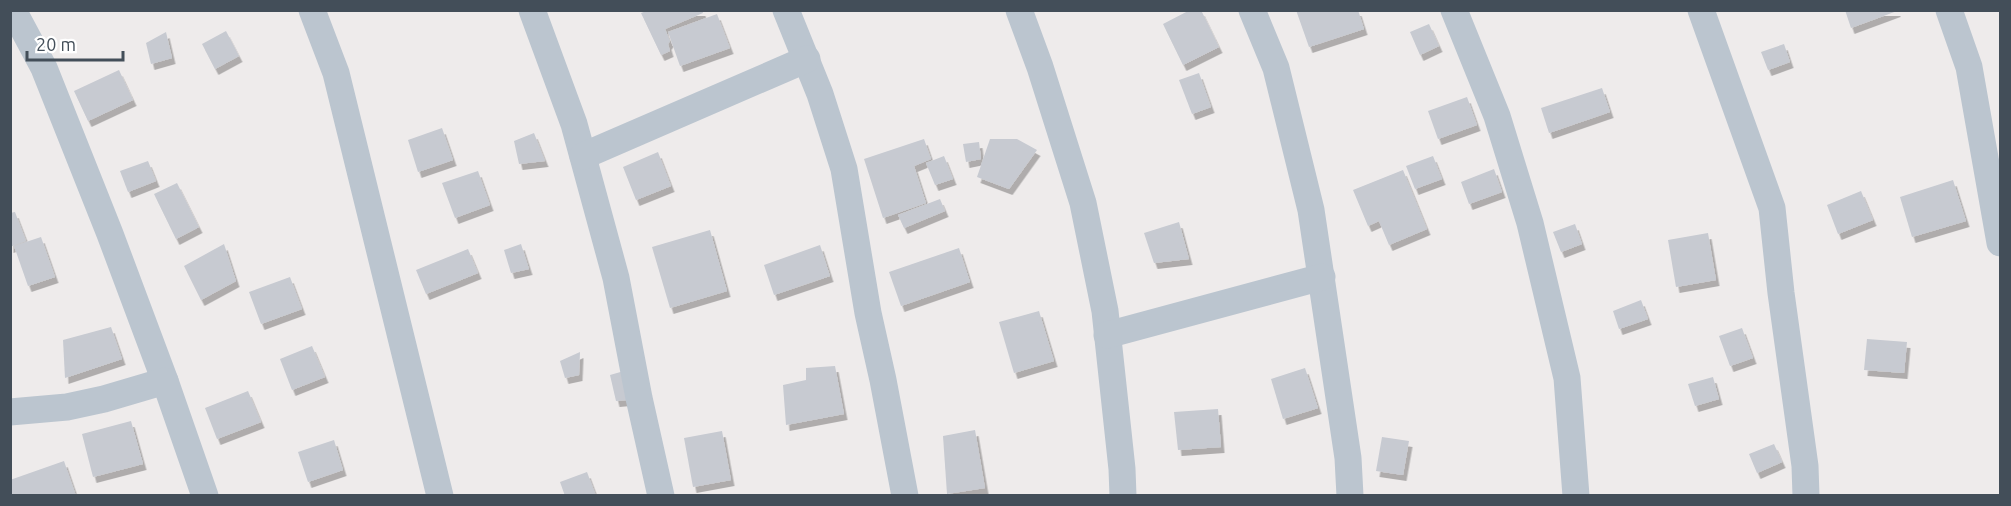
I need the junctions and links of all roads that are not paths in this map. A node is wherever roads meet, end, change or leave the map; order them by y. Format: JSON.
{"nodes":[{"id":1,"x":13,"y":10,"type":"edge"},
{"id":2,"x":312,"y":10,"type":"edge"},
{"id":3,"x":532,"y":10,"type":"edge"},
{"id":4,"x":786,"y":10,"type":"edge"},
{"id":5,"x":1019,"y":10,"type":"edge"},
{"id":6,"x":1252,"y":10,"type":"edge"},
{"id":7,"x":1454,"y":10,"type":"edge"},
{"id":8,"x":1701,"y":10,"type":"edge"},
{"id":9,"x":1949,"y":10,"type":"edge"},
{"id":10,"x":807,"y":59,"type":"junction"},
{"id":11,"x":583,"y":156,"type":"junction"},
{"id":12,"x":2001,"y":243,"type":"edge"},
{"id":13,"x":1322,"y":277,"type":"junction"},
{"id":14,"x":1107,"y":335,"type":"junction"},
{"id":15,"x":165,"y":381,"type":"junction"},
{"id":16,"x":10,"y":412,"type":"edge"},
{"id":17,"x":205,"y":495,"type":"edge"},
{"id":18,"x":440,"y":495,"type":"edge"},
{"id":19,"x":661,"y":495,"type":"edge"},
{"id":20,"x":904,"y":495,"type":"edge"},
{"id":21,"x":1123,"y":495,"type":"edge"},
{"id":22,"x":1350,"y":495,"type":"edge"},
{"id":23,"x":1576,"y":495,"type":"edge"},
{"id":24,"x":1806,"y":495,"type":"edge"}],
"edges":[{"from":1,"to":15,"type":"street"},
{"from":2,"to":18,"type":"street"},
{"from":3,"to":11,"type":"street"},
{"from":4,"to":10,"type":"street"},
{"from":5,"to":14,"type":"street"},
{"from":6,"to":13,"type":"street"},
{"from":7,"to":23,"type":"street"},
{"from":8,"to":24,"type":"street"},
{"from":9,"to":12,"type":"street"},
{"from":10,"to":11,"type":"street"},
{"from":10,"to":20,"type":"street"},
{"from":11,"to":19,"type":"street"},
{"from":13,"to":14,"type":"street"},
{"from":13,"to":22,"type":"street"},
{"from":14,"to":21,"type":"street"},
{"from":15,"to":16,"type":"street"},
{"from":15,"to":17,"type":"street"}]}
